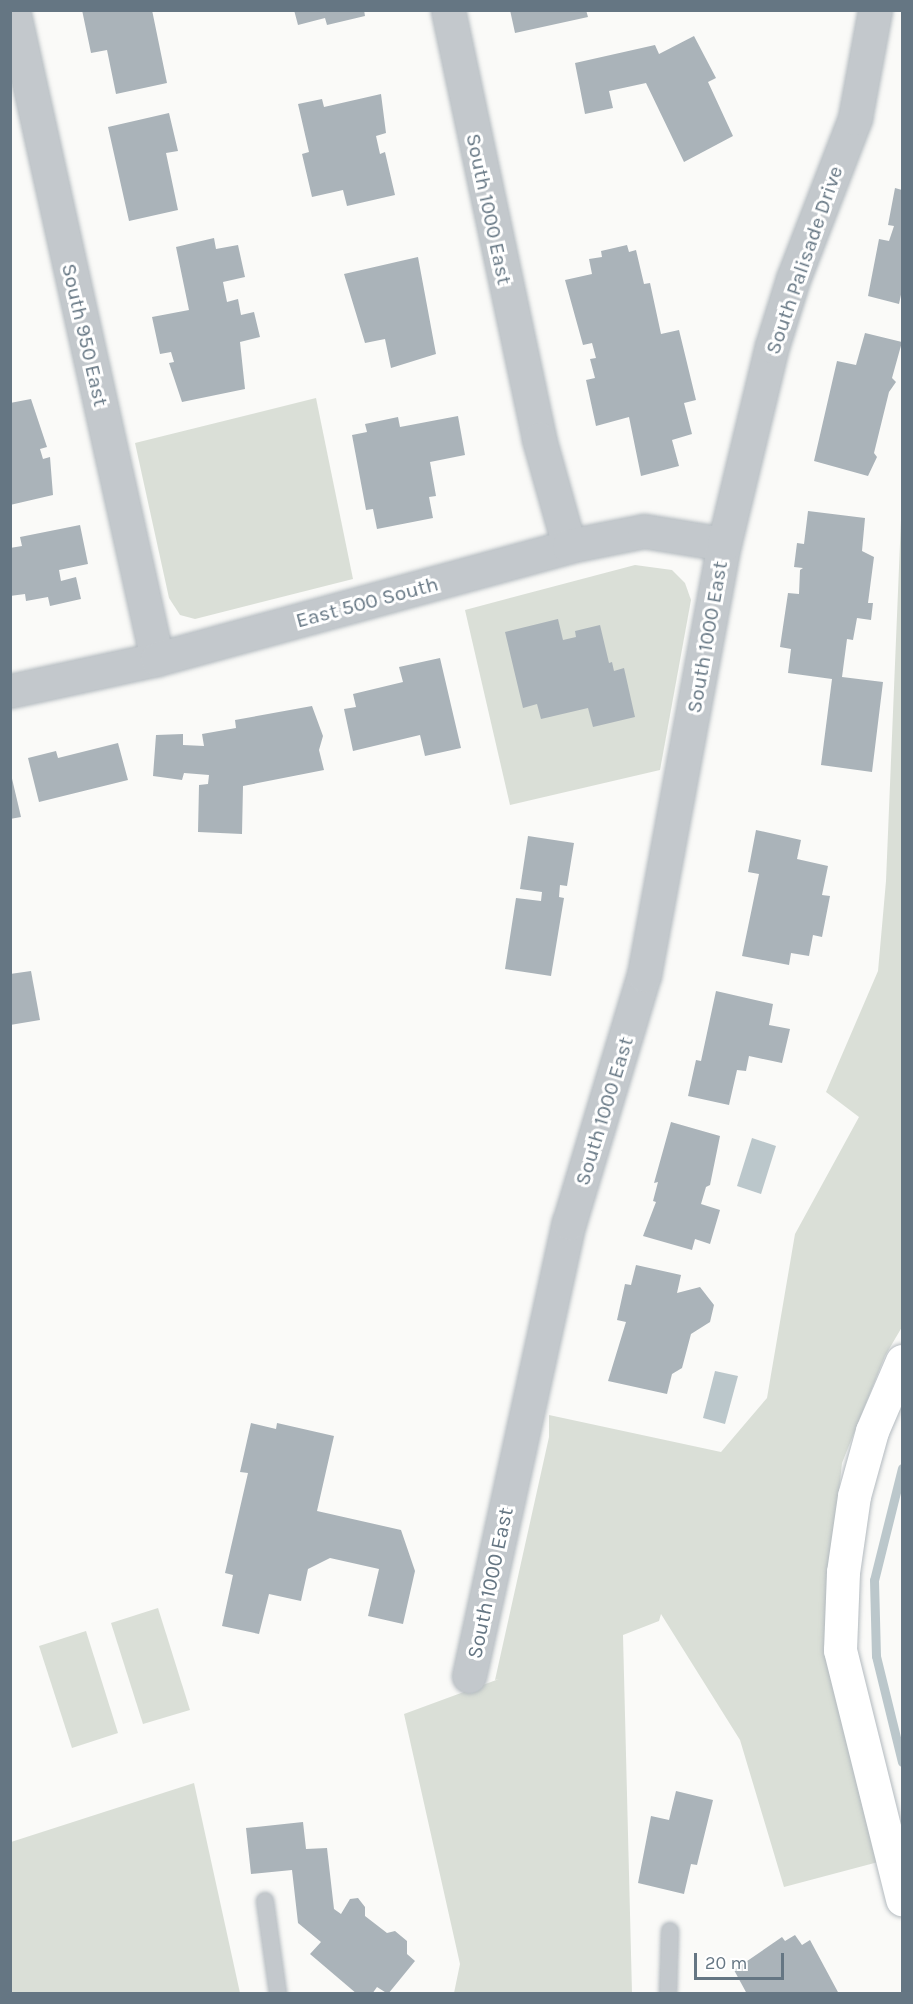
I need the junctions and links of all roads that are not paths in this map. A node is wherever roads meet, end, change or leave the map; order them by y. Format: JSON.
{"nodes":[{"id":1,"x":13,"y":10,"type":"edge"},
{"id":2,"x":448,"y":10,"type":"edge"},
{"id":3,"x":875,"y":10,"type":"edge"},
{"id":4,"x":724,"y":544,"type":"junction"},
{"id":5,"x":569,"y":546,"type":"junction"},
{"id":6,"x":157,"y":659,"type":"junction"},
{"id":7,"x":10,"y":691,"type":"edge"},
{"id":8,"x":903,"y":1361,"type":"edge"},
{"id":9,"x":469,"y":1676,"type":"dead end"},
{"id":10,"x":903,"y":1899,"type":"edge"},
{"id":11,"x":265,"y":1901,"type":"dead end"},
{"id":12,"x":670,"y":1931,"type":"dead end"},
{"id":13,"x":278,"y":1994,"type":"edge"},
{"id":14,"x":668,"y":1994,"type":"edge"}],
"edges":[{"from":1,"to":6,"type":"street","name":"South 950 East"},
{"from":2,"to":5,"type":"street","name":"South 1000 East"},
{"from":3,"to":4,"type":"street","name":"South Palisade Drive"},
{"from":4,"to":5,"type":"street","name":"East 500 South"},
{"from":4,"to":9,"type":"street","name":"South 1000 East"},
{"from":5,"to":6,"type":"street","name":"East 500 South"},
{"from":6,"to":7,"type":"street","name":"East 500 South"},
{"from":8,"to":10,"type":"street"},
{"from":11,"to":13,"type":"lane"},
{"from":12,"to":14,"type":"lane"}]}
